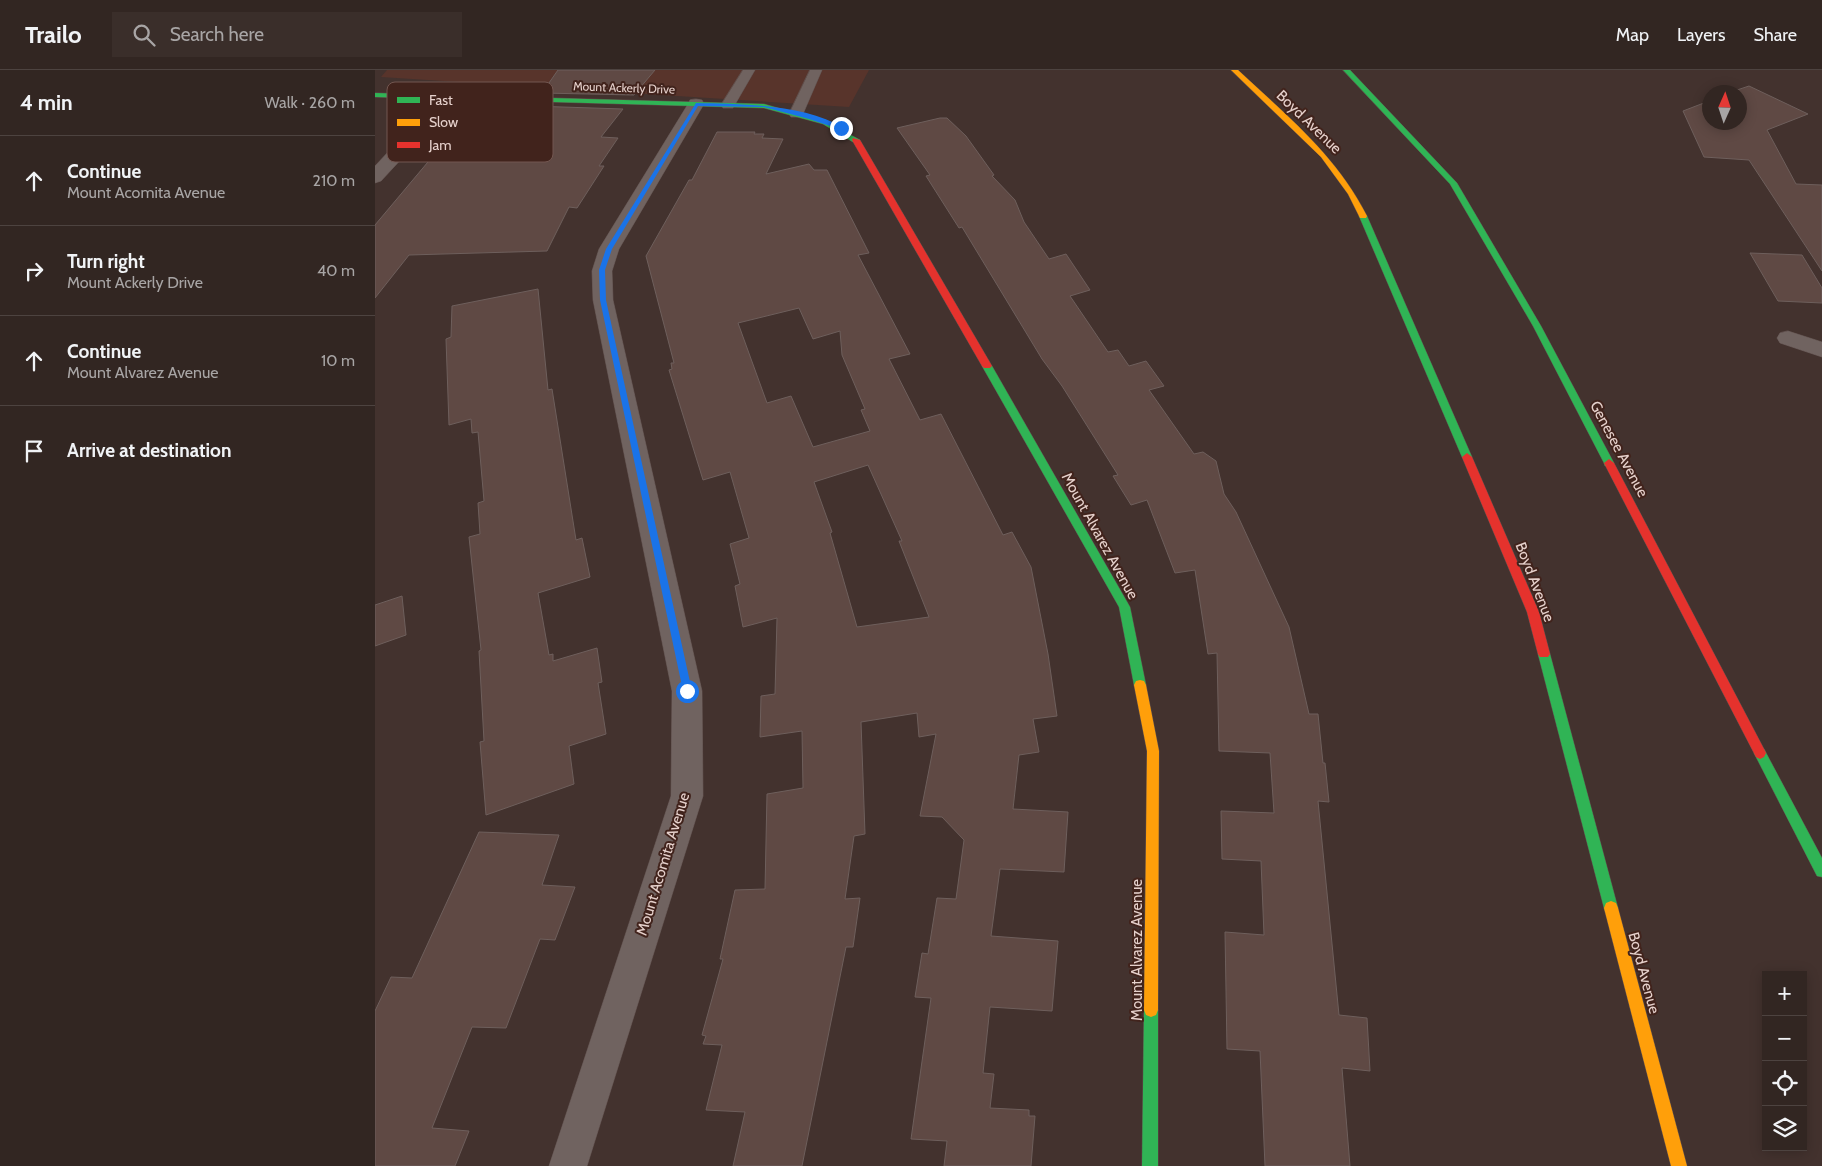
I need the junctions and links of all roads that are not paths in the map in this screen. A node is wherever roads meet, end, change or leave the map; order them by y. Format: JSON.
{"nodes":[{"id":1,"x":749,"y":70,"type":"edge"},
{"id":2,"x":816,"y":70,"type":"edge"},
{"id":3,"x":1234,"y":70,"type":"edge"},
{"id":4,"x":1346,"y":70,"type":"edge"},
{"id":5,"x":553,"y":100,"type":"edge"},
{"id":6,"x":696,"y":104,"type":"junction"},
{"id":7,"x":728,"y":105,"type":"junction"},
{"id":8,"x":797,"y":114,"type":"junction"},
{"id":9,"x":811,"y":118,"type":"joint"},
{"id":10,"x":389,"y":162,"type":"edge"},
{"id":11,"x":375,"y":177,"type":"edge"},
{"id":12,"x":1788,"y":338,"type":"dead end"},
{"id":13,"x":1822,"y":350,"type":"edge"},
{"id":14,"x":1822,"y":871,"type":"edge"},
{"id":15,"x":568,"y":1166,"type":"edge"},
{"id":16,"x":1150,"y":1166,"type":"edge"},
{"id":17,"x":1679,"y":1166,"type":"edge"}],
"edges":[{"from":1,"to":7,"type":"lane"},
{"from":2,"to":8,"type":"lane"},
{"from":3,"to":17,"type":"street","name":"Boyd Avenue"},
{"from":4,"to":14,"type":"street","name":"Genesee Avenue"},
{"from":5,"to":6,"type":"street","name":"Mount Ackerly Drive"},
{"from":6,"to":7,"type":"street","name":"Mount Ackerly Drive"},
{"from":6,"to":15,"type":"street","name":"Mount Acomita Avenue"},
{"from":7,"to":8,"type":"street","name":"Mount Ackerly Drive"},
{"from":8,"to":9,"type":"street","name":"Mount Ackerly Drive"},
{"from":9,"to":16,"type":"street","name":"Mount Alvarez Avenue"},
{"from":10,"to":11,"type":"street"},
{"from":12,"to":13,"type":"street"}]}
